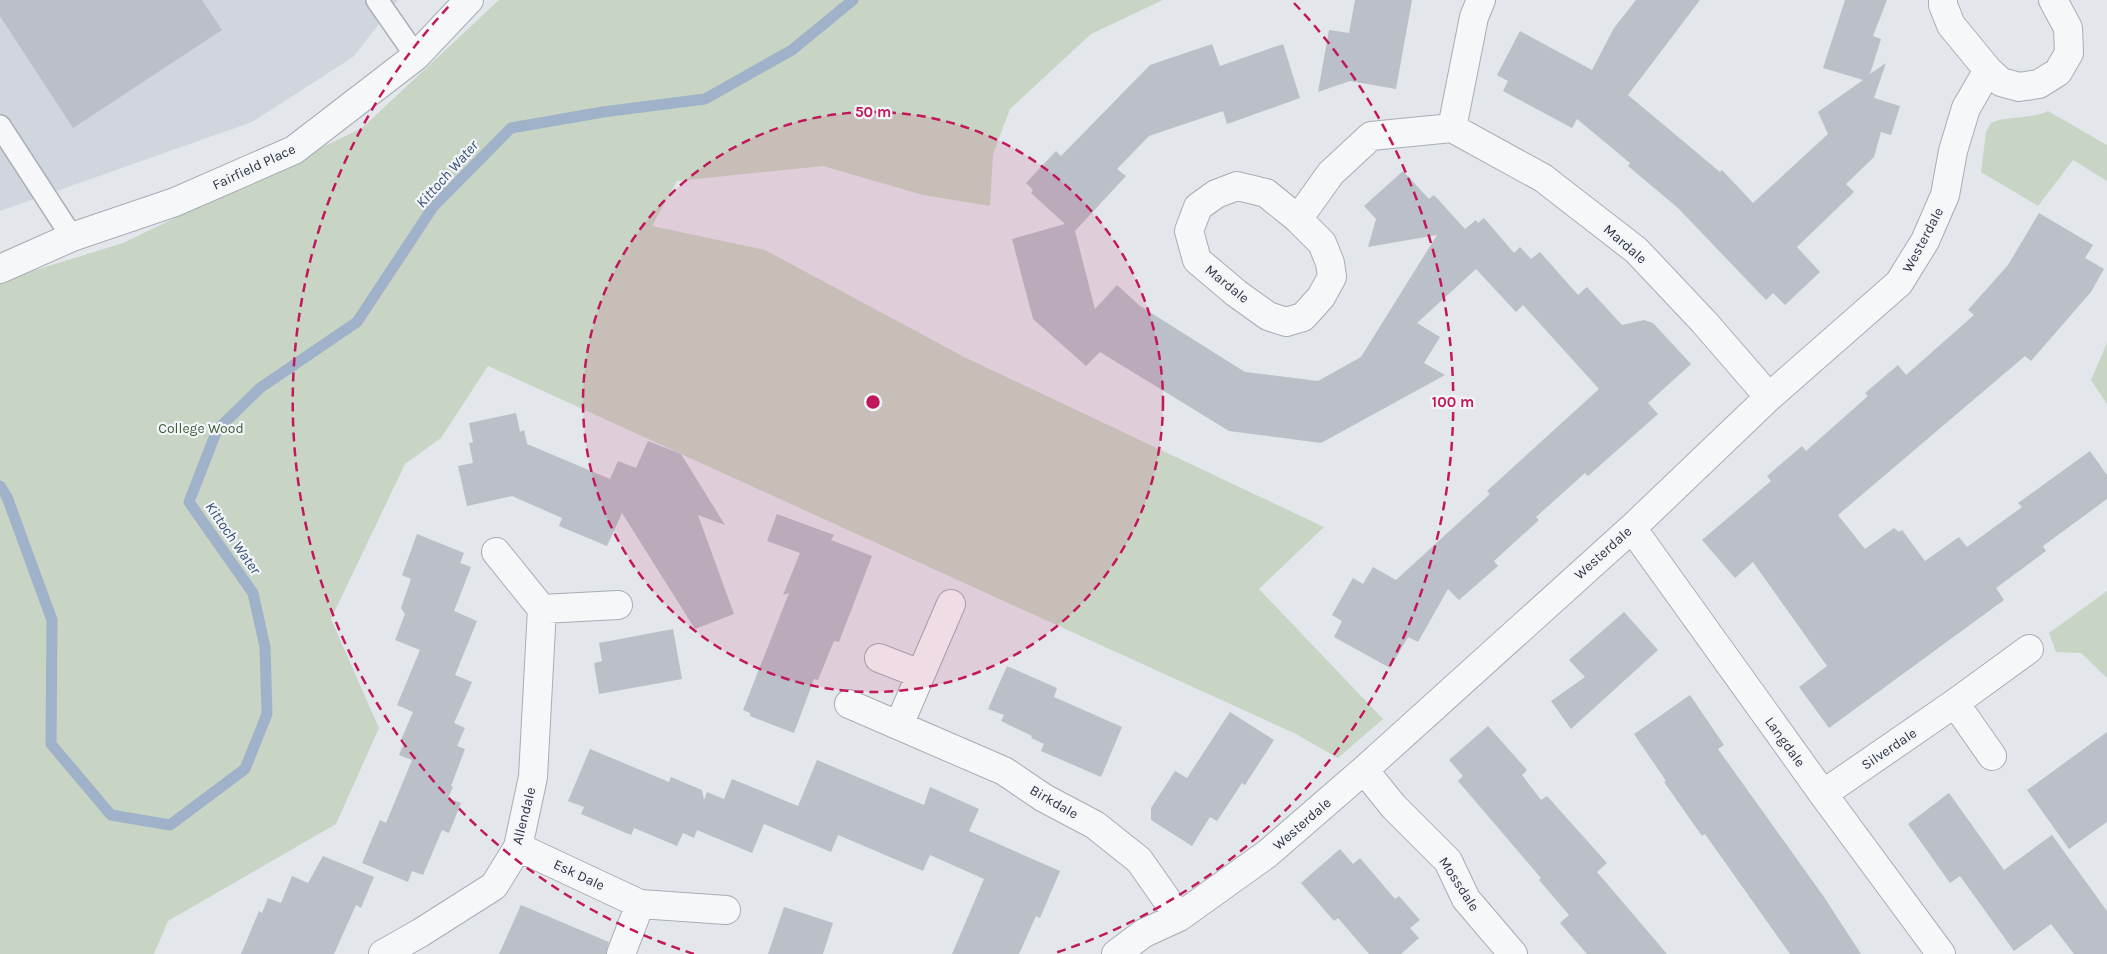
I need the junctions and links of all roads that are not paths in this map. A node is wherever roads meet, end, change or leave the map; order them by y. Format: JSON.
{"nodes":[{"id":1,"x":377,"y":0,"type":"edge"},
{"id":2,"x":470,"y":0,"type":"edge"},
{"id":3,"x":1481,"y":0,"type":"edge"},
{"id":4,"x":1943,"y":0,"type":"edge"},
{"id":5,"x":2053,"y":0,"type":"edge"},
{"id":6,"x":416,"y":56,"type":"junction"},
{"id":7,"x":1988,"y":70,"type":"junction"},
{"id":8,"x":0,"y":126,"type":"edge"},
{"id":9,"x":1452,"y":128,"type":"junction"},
{"id":10,"x":1298,"y":219,"type":"junction"},
{"id":11,"x":72,"y":237,"type":"junction"},
{"id":12,"x":0,"y":269,"type":"edge"},
{"id":13,"x":1769,"y":397,"type":"junction"},
{"id":14,"x":1632,"y":528,"type":"junction"},
{"id":15,"x":496,"y":552,"type":"dead end"},
{"id":16,"x":951,"y":604,"type":"dead end"},
{"id":17,"x":618,"y":605,"type":"dead end"},
{"id":18,"x":542,"y":609,"type":"junction"},
{"id":19,"x":2029,"y":648,"type":"dead end"},
{"id":20,"x":879,"y":658,"type":"dead end"},
{"id":21,"x":920,"y":674,"type":"junction"},
{"id":22,"x":1955,"y":703,"type":"junction"},
{"id":23,"x":850,"y":704,"type":"dead end"},
{"id":24,"x":899,"y":725,"type":"junction"},
{"id":25,"x":1992,"y":756,"type":"dead end"},
{"id":26,"x":1364,"y":770,"type":"junction"},
{"id":27,"x":1823,"y":794,"type":"junction"},
{"id":28,"x":518,"y":848,"type":"junction"},
{"id":29,"x":640,"y":904,"type":"junction"},
{"id":30,"x":726,"y":910,"type":"dead end"},
{"id":31,"x":1179,"y":917,"type":"junction"},
{"id":32,"x":383,"y":954,"type":"edge"},
{"id":33,"x":622,"y":954,"type":"edge"},
{"id":34,"x":1116,"y":954,"type":"edge"},
{"id":35,"x":1513,"y":954,"type":"edge"},
{"id":36,"x":1941,"y":954,"type":"edge"}],
"edges":[{"from":1,"to":6,"type":"lane"},
{"from":2,"to":6,"type":"street","name":"Fairfield Place"},
{"from":3,"to":9,"type":"street"},
{"from":4,"to":7,"type":"street"},
{"from":5,"to":7,"type":"street"},
{"from":6,"to":11,"type":"street","name":"Fairfield Place"},
{"from":7,"to":13,"type":"street","name":"Westerdale"},
{"from":8,"to":11,"type":"lane"},
{"from":9,"to":10,"type":"street"},
{"from":9,"to":13,"type":"street","name":"Mardale"},
{"from":10,"to":10,"type":"street","name":"Mardale"},
{"from":11,"to":12,"type":"street","name":"Fairfield Place"},
{"from":13,"to":14,"type":"street","name":"Westerdale"},
{"from":14,"to":26,"type":"street","name":"Westerdale"},
{"from":14,"to":27,"type":"street","name":"Langdale"},
{"from":15,"to":18,"type":"street"},
{"from":16,"to":21,"type":"street"},
{"from":17,"to":18,"type":"street"},
{"from":18,"to":28,"type":"street","name":"Allendale"},
{"from":19,"to":22,"type":"street","name":"Silverdale"},
{"from":20,"to":21,"type":"street"},
{"from":21,"to":24,"type":"street"},
{"from":22,"to":25,"type":"street"},
{"from":22,"to":27,"type":"street","name":"Silverdale"},
{"from":23,"to":24,"type":"street","name":"Birkdale"},
{"from":24,"to":31,"type":"street","name":"Birkdale"},
{"from":26,"to":31,"type":"street","name":"Westerdale"},
{"from":26,"to":35,"type":"street","name":"Mossdale"},
{"from":27,"to":36,"type":"street","name":"Langdale"},
{"from":28,"to":29,"type":"street","name":"Esk Dale"},
{"from":28,"to":32,"type":"street","name":"Allendale"},
{"from":29,"to":30,"type":"street","name":"Esk Dale"},
{"from":29,"to":33,"type":"street"},
{"from":31,"to":34,"type":"street","name":"Westerdale"}]}
